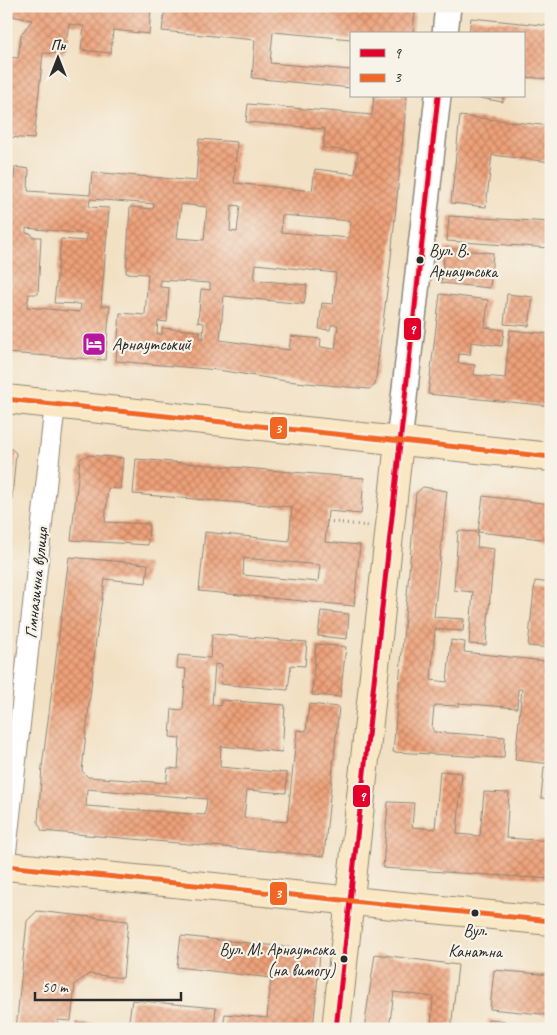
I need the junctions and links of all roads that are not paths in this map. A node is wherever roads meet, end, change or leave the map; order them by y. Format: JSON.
{"nodes":[{"id":1,"x":448,"y":6,"type":"edge"},
{"id":2,"x":445,"y":32,"type":"edge"},
{"id":3,"x":438,"y":98,"type":"edge"},
{"id":4,"x":6,"y":399,"type":"edge"},
{"id":5,"x":56,"y":404,"type":"junction"},
{"id":6,"x":399,"y":442,"type":"junction"},
{"id":7,"x":551,"y":457,"type":"edge"},
{"id":8,"x":6,"y":852,"type":"edge"},
{"id":9,"x":6,"y":866,"type":"edge"},
{"id":10,"x":350,"y":901,"type":"junction"},
{"id":11,"x":551,"y":921,"type":"edge"},
{"id":12,"x":336,"y":1029,"type":"edge"}],
"edges":[{"from":1,"to":2,"type":"street"},
{"from":3,"to":6,"type":"street"},
{"from":4,"to":5,"type":"main road"},
{"from":5,"to":6,"type":"main road"},
{"from":5,"to":8,"type":"street","name":"Гімназична вулиця"},
{"from":6,"to":7,"type":"main road"},
{"from":6,"to":10,"type":"main road"},
{"from":9,"to":10,"type":"main road"},
{"from":10,"to":11,"type":"main road"},
{"from":10,"to":12,"type":"main road"}]}
